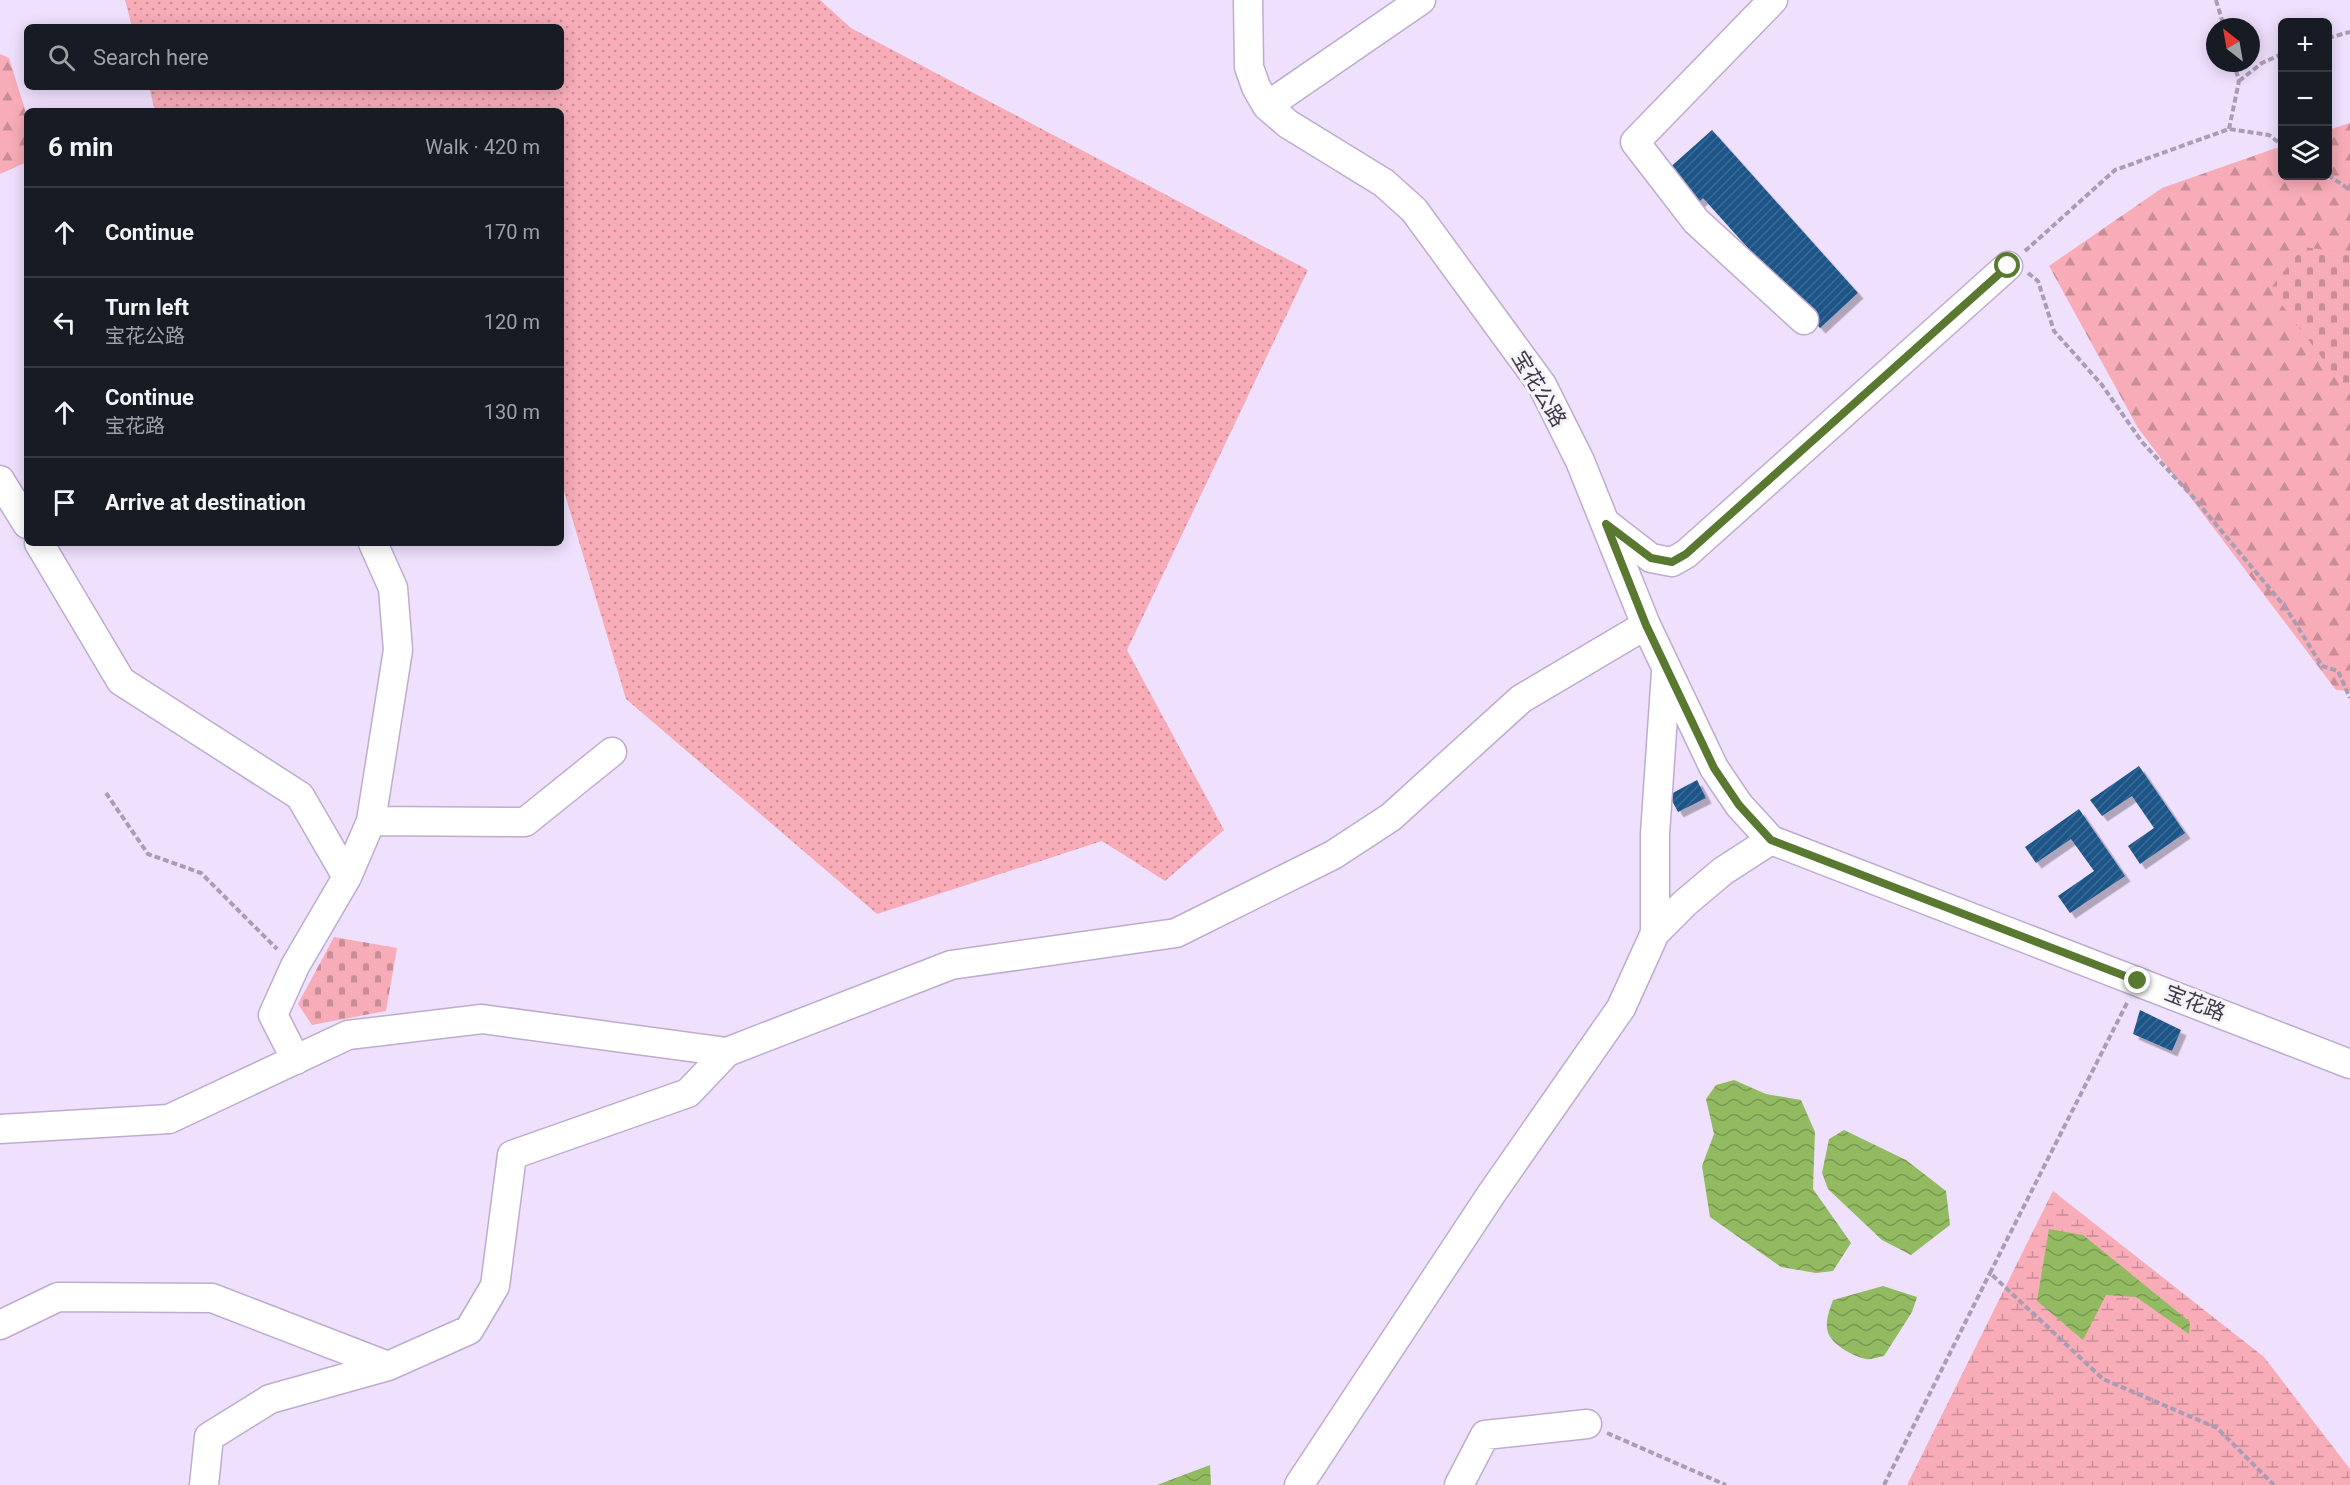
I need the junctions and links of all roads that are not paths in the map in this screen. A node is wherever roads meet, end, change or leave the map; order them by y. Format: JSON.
{"nodes":[{"id":1,"x":1248,"y":0,"type":"edge"},
{"id":2,"x":1421,"y":0,"type":"edge"},
{"id":3,"x":1773,"y":0,"type":"edge"},
{"id":4,"x":1267,"y":106,"type":"junction"},
{"id":5,"x":2011,"y":263,"type":"road end"},
{"id":6,"x":1804,"y":320,"type":"dead end"},
{"id":7,"x":0,"y":480,"type":"edge"},
{"id":8,"x":24,"y":519,"type":"edge"},
{"id":9,"x":1606,"y":524,"type":"junction"},
{"id":10,"x":41,"y":546,"type":"edge"},
{"id":11,"x":374,"y":546,"type":"edge"},
{"id":12,"x":1646,"y":625,"type":"junction"},
{"id":13,"x":1666,"y":668,"type":"junction"},
{"id":14,"x":612,"y":752,"type":"dead end"},
{"id":15,"x":371,"y":821,"type":"junction"},
{"id":16,"x":1771,"y":840,"type":"junction"},
{"id":17,"x":347,"y":877,"type":"junction"},
{"id":18,"x":1655,"y":933,"type":"junction"},
{"id":19,"x":727,"y":1052,"type":"junction"},
{"id":20,"x":296,"y":1060,"type":"junction"},
{"id":21,"x":2350,"y":1064,"type":"edge"},
{"id":22,"x":0,"y":1129,"type":"edge"},
{"id":23,"x":0,"y":1325,"type":"edge"},
{"id":24,"x":388,"y":1366,"type":"junction"},
{"id":25,"x":1587,"y":1424,"type":"road end"},
{"id":26,"x":204,"y":1485,"type":"edge"},
{"id":27,"x":1299,"y":1485,"type":"edge"},
{"id":28,"x":1459,"y":1485,"type":"edge"}],
"edges":[{"from":1,"to":4,"type":"street","name":"宝花公路"},
{"from":2,"to":4,"type":"street"},
{"from":3,"to":6,"type":"street"},
{"from":4,"to":9,"type":"street","name":"宝花公路"},
{"from":5,"to":9,"type":"street"},
{"from":7,"to":8,"type":"street"},
{"from":9,"to":12,"type":"street","name":"宝花公路"},
{"from":10,"to":17,"type":"street"},
{"from":11,"to":15,"type":"street"},
{"from":12,"to":13,"type":"street","name":"宝花公路"},
{"from":12,"to":19,"type":"street"},
{"from":13,"to":16,"type":"street","name":"宝花公路"},
{"from":13,"to":18,"type":"street"},
{"from":14,"to":15,"type":"street"},
{"from":15,"to":17,"type":"street"},
{"from":16,"to":18,"type":"street"},
{"from":16,"to":21,"type":"street","name":"宝花路"},
{"from":17,"to":20,"type":"street"},
{"from":18,"to":27,"type":"street"},
{"from":19,"to":20,"type":"street"},
{"from":19,"to":24,"type":"street"},
{"from":20,"to":22,"type":"street"},
{"from":23,"to":24,"type":"street"},
{"from":24,"to":26,"type":"street"},
{"from":25,"to":28,"type":"street"}]}
